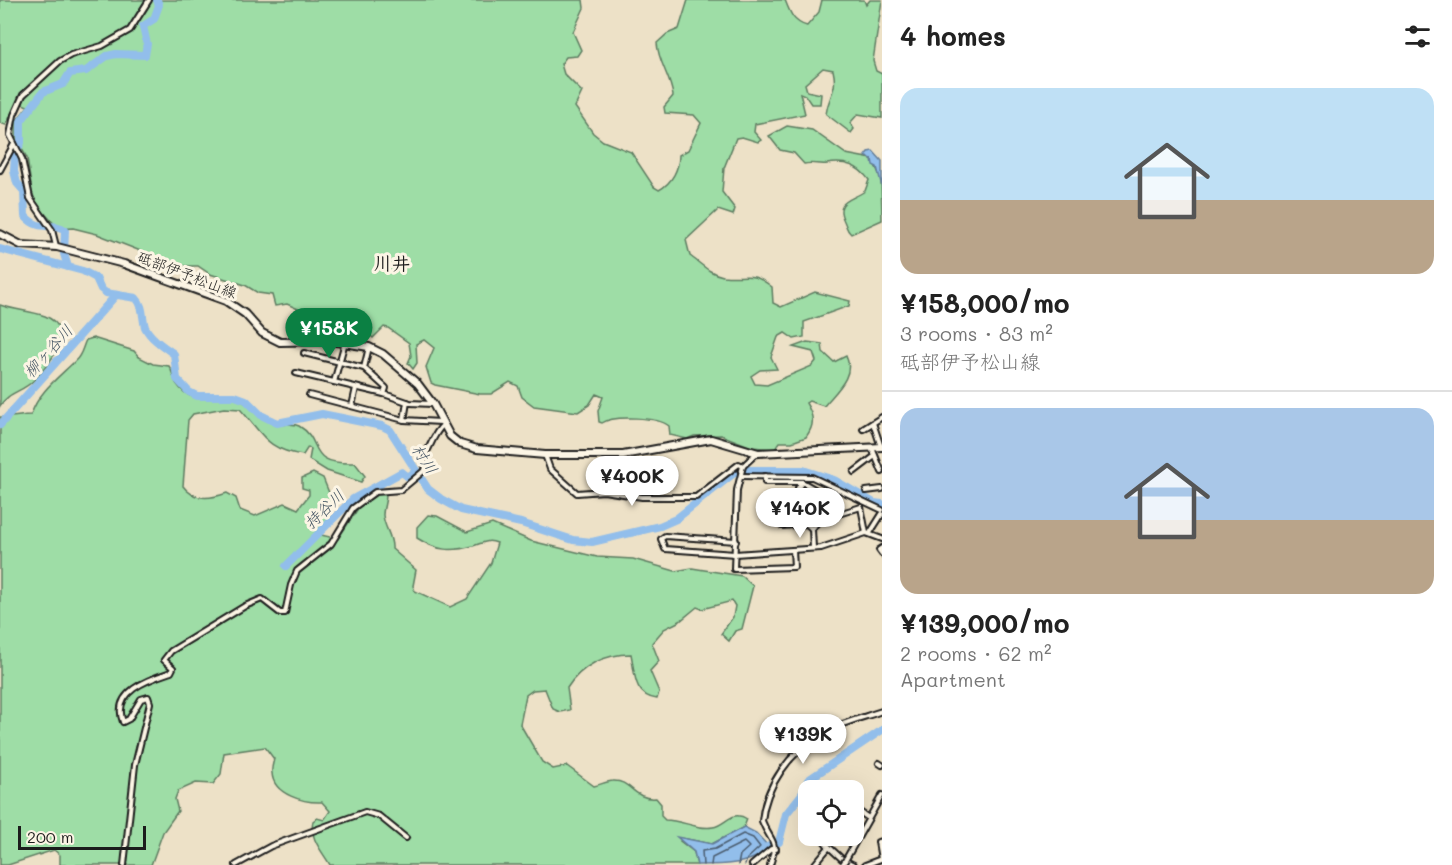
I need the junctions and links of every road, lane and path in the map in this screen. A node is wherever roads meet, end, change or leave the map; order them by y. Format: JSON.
{"nodes":[{"id":1,"x":149,"y":0,"type":"edge"},
{"id":2,"x":14,"y":144,"type":"junction"},
{"id":3,"x":0,"y":170,"type":"edge"},
{"id":4,"x":0,"y":234,"type":"edge"},
{"id":5,"x":57,"y":247,"type":"junction"},
{"id":6,"x":345,"y":342,"type":"junction"},
{"id":7,"x":369,"y":347,"type":"junction"},
{"id":8,"x":304,"y":354,"type":"dead end"},
{"id":9,"x":339,"y":363,"type":"junction"},
{"id":10,"x":364,"y":368,"type":"junction"},
{"id":11,"x":296,"y":373,"type":"dead end"},
{"id":12,"x":334,"y":381,"type":"junction"},
{"id":13,"x":356,"y":388,"type":"junction"},
{"id":14,"x":384,"y":394,"type":"junction"},
{"id":15,"x":309,"y":395,"type":"dead end"},
{"id":16,"x":407,"y":402,"type":"junction"},
{"id":17,"x":433,"y":404,"type":"junction"},
{"id":18,"x":352,"y":406,"type":"junction"},
{"id":19,"x":882,"y":417,"type":"edge"},
{"id":20,"x":404,"y":420,"type":"junction"},
{"id":21,"x":442,"y":423,"type":"junction"},
{"id":22,"x":873,"y":423,"type":"junction"},
{"id":23,"x":863,"y":429,"type":"dead end"},
{"id":24,"x":872,"y":447,"type":"junction"},
{"id":25,"x":881,"y":447,"type":"edge"},
{"id":26,"x":758,"y":453,"type":"junction"},
{"id":27,"x":545,"y":455,"type":"junction"},
{"id":28,"x":875,"y":456,"type":"junction"},
{"id":29,"x":743,"y":466,"type":"junction"},
{"id":30,"x":854,"y":472,"type":"dead end"},
{"id":31,"x":882,"y":472,"type":"edge"},
{"id":32,"x":741,"y":475,"type":"junction"},
{"id":33,"x":765,"y":476,"type":"junction"},
{"id":34,"x":802,"y":482,"type":"junction"},
{"id":35,"x":882,"y":489,"type":"edge"},
{"id":36,"x":866,"y":491,"type":"dead end"},
{"id":37,"x":834,"y":500,"type":"dead end"},
{"id":38,"x":882,"y":512,"type":"edge"},
{"id":39,"x":819,"y":520,"type":"junction"},
{"id":40,"x":782,"y":526,"type":"dead end"},
{"id":41,"x":812,"y":529,"type":"junction"},
{"id":42,"x":868,"y":533,"type":"junction"},
{"id":43,"x":882,"y":539,"type":"edge"},
{"id":44,"x":736,"y":541,"type":"junction"},
{"id":45,"x":882,"y":548,"type":"edge"},
{"id":46,"x":813,"y":549,"type":"junction"},
{"id":47,"x":793,"y":550,"type":"junction"},
{"id":48,"x":735,"y":554,"type":"junction"},
{"id":49,"x":882,"y":554,"type":"edge"},
{"id":50,"x":882,"y":711,"type":"edge"},
{"id":51,"x":882,"y":795,"type":"edge"},
{"id":52,"x":864,"y":815,"type":"edge"},
{"id":53,"x":867,"y":817,"type":"junction"},
{"id":54,"x":406,"y":838,"type":"dead end"},
{"id":55,"x":882,"y":841,"type":"edge"},
{"id":56,"x":829,"y":847,"type":"joint"},
{"id":57,"x":776,"y":849,"type":"junction"},
{"id":58,"x":881,"y":859,"type":"edge"},
{"id":59,"x":124,"y":865,"type":"edge"},
{"id":60,"x":236,"y":865,"type":"edge"},
{"id":61,"x":752,"y":865,"type":"edge"},
{"id":62,"x":770,"y":865,"type":"edge"},
{"id":63,"x":814,"y":865,"type":"edge"},
{"id":64,"x":843,"y":865,"type":"edge"},
{"id":65,"x":854,"y":865,"type":"edge"},
{"id":66,"x":866,"y":865,"type":"edge"}],
"edges":[{"from":1,"to":2,"type":"street"},
{"from":2,"to":3,"type":"street"},
{"from":2,"to":5,"type":"street"},
{"from":4,"to":5,"type":"main road","name":"砥部伊予松山線"},
{"from":5,"to":6,"type":"main road","name":"砥部伊予松山線"},
{"from":6,"to":7,"type":"main road","name":"砥部伊予松山線"},
{"from":6,"to":9,"type":"street"},
{"from":7,"to":10,"type":"street"},
{"from":7,"to":17,"type":"main road","name":"砥部伊予松山線"},
{"from":8,"to":9,"type":"street"},
{"from":9,"to":10,"type":"street"},
{"from":9,"to":12,"type":"street"},
{"from":10,"to":14,"type":"street"},
{"from":11,"to":12,"type":"street"},
{"from":12,"to":13,"type":"street"},
{"from":13,"to":14,"type":"street"},
{"from":13,"to":18,"type":"street"},
{"from":14,"to":16,"type":"street"},
{"from":15,"to":18,"type":"street"},
{"from":16,"to":17,"type":"street"},
{"from":16,"to":20,"type":"street"},
{"from":17,"to":21,"type":"main road","name":"砥部伊予松山線"},
{"from":18,"to":20,"type":"street"},
{"from":19,"to":22,"type":"street"},
{"from":20,"to":21,"type":"street"},
{"from":21,"to":27,"type":"main road","name":"砥部伊予松山線"},
{"from":21,"to":59,"type":"street"},
{"from":22,"to":23,"type":"street"},
{"from":22,"to":25,"type":"street"},
{"from":24,"to":25,"type":"main road","name":"砥部伊予松山線"},
{"from":24,"to":26,"type":"main road","name":"砥部伊予松山線"},
{"from":24,"to":28,"type":"street"},
{"from":26,"to":27,"type":"main road","name":"砥部伊予松山線"},
{"from":26,"to":29,"type":"street"},
{"from":27,"to":29,"type":"street"},
{"from":28,"to":30,"type":"street"},
{"from":28,"to":31,"type":"street"},
{"from":29,"to":32,"type":"street"},
{"from":32,"to":33,"type":"street"},
{"from":32,"to":44,"type":"street"},
{"from":33,"to":34,"type":"street"},
{"from":33,"to":38,"type":"street"},
{"from":34,"to":37,"type":"street"},
{"from":34,"to":39,"type":"street"},
{"from":35,"to":36,"type":"street"},
{"from":38,"to":42,"type":"street"},
{"from":39,"to":41,"type":"street"},
{"from":39,"to":42,"type":"street"},
{"from":40,"to":41,"type":"street"},
{"from":41,"to":46,"type":"street"},
{"from":42,"to":43,"type":"street"},
{"from":42,"to":46,"type":"street"},
{"from":44,"to":48,"type":"street"},
{"from":44,"to":48,"type":"street"},
{"from":45,"to":49,"type":"street"},
{"from":46,"to":47,"type":"street"},
{"from":47,"to":48,"type":"street"},
{"from":47,"to":48,"type":"street"},
{"from":50,"to":57,"type":"street"},
{"from":51,"to":53,"type":"street"},
{"from":52,"to":53,"type":"street"},
{"from":53,"to":64,"type":"street","bridge":true},
{"from":54,"to":60,"type":"street"},
{"from":55,"to":58,"type":"street"},
{"from":56,"to":63,"type":"street"},
{"from":56,"to":65,"type":"street"},
{"from":57,"to":61,"type":"street"},
{"from":57,"to":62,"type":"street"},
{"from":58,"to":66,"type":"street"}]}
